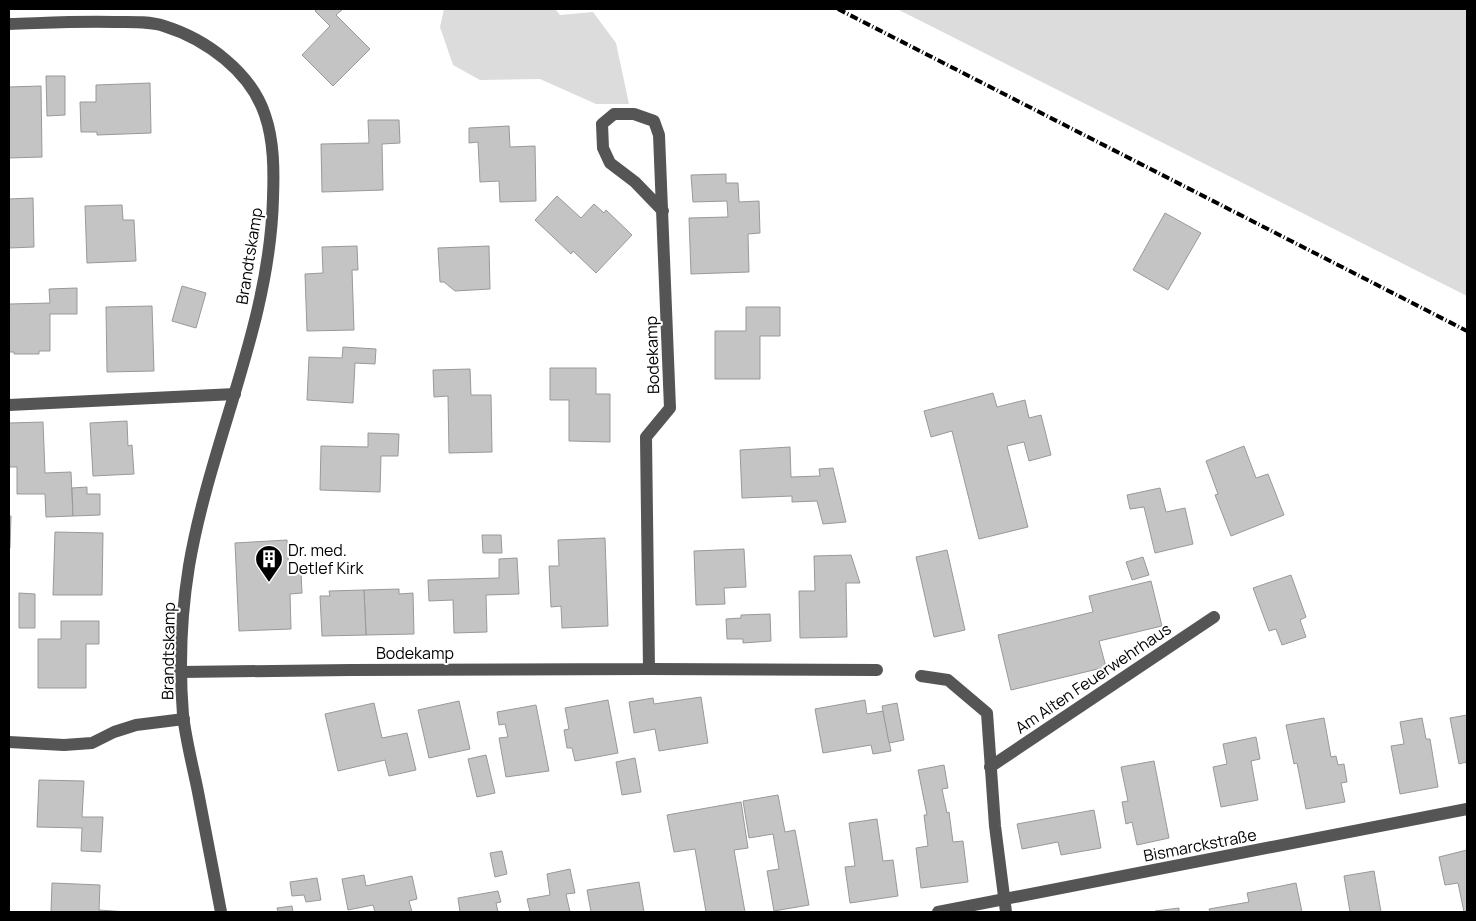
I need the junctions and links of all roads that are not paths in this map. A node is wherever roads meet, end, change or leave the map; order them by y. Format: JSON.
{"nodes":[{"id":1,"x":9,"y":24,"type":"edge"},
{"id":2,"x":663,"y":211,"type":"junction"},
{"id":3,"x":235,"y":394,"type":"junction"},
{"id":4,"x":9,"y":405,"type":"edge"},
{"id":5,"x":1214,"y":617,"type":"dead end"},
{"id":6,"x":649,"y":669,"type":"junction"},
{"id":7,"x":877,"y":670,"type":"dead end"},
{"id":8,"x":180,"y":672,"type":"junction"},
{"id":9,"x":922,"y":676,"type":"dead end"},
{"id":10,"x":184,"y":719,"type":"junction"},
{"id":11,"x":9,"y":742,"type":"edge"},
{"id":12,"x":990,"y":767,"type":"junction"},
{"id":13,"x":1467,"y":809,"type":"edge"},
{"id":14,"x":1005,"y":906,"type":"edge"},
{"id":15,"x":221,"y":912,"type":"edge"},
{"id":16,"x":938,"y":912,"type":"edge"}],
"edges":[{"from":1,"to":3,"type":"street","name":"Brandtskamp"},
{"from":2,"to":2,"type":"street","name":"Bodekamp"},
{"from":2,"to":6,"type":"street","name":"Bodekamp"},
{"from":3,"to":4,"type":"street"},
{"from":3,"to":8,"type":"street","name":"Brandtskamp"},
{"from":5,"to":12,"type":"street","name":"Am Alten Feuerwehrhaus"},
{"from":6,"to":7,"type":"street","name":"Bodekamp"},
{"from":6,"to":8,"type":"street","name":"Bodekamp"},
{"from":8,"to":10,"type":"street","name":"Brandtskamp"},
{"from":9,"to":12,"type":"street"},
{"from":10,"to":11,"type":"street"},
{"from":10,"to":15,"type":"street","name":"Brandtskamp"},
{"from":12,"to":14,"type":"street"},
{"from":13,"to":14,"type":"street","name":"Bismarckstraße"},
{"from":14,"to":16,"type":"street","name":"Bismarckstraße"}]}
